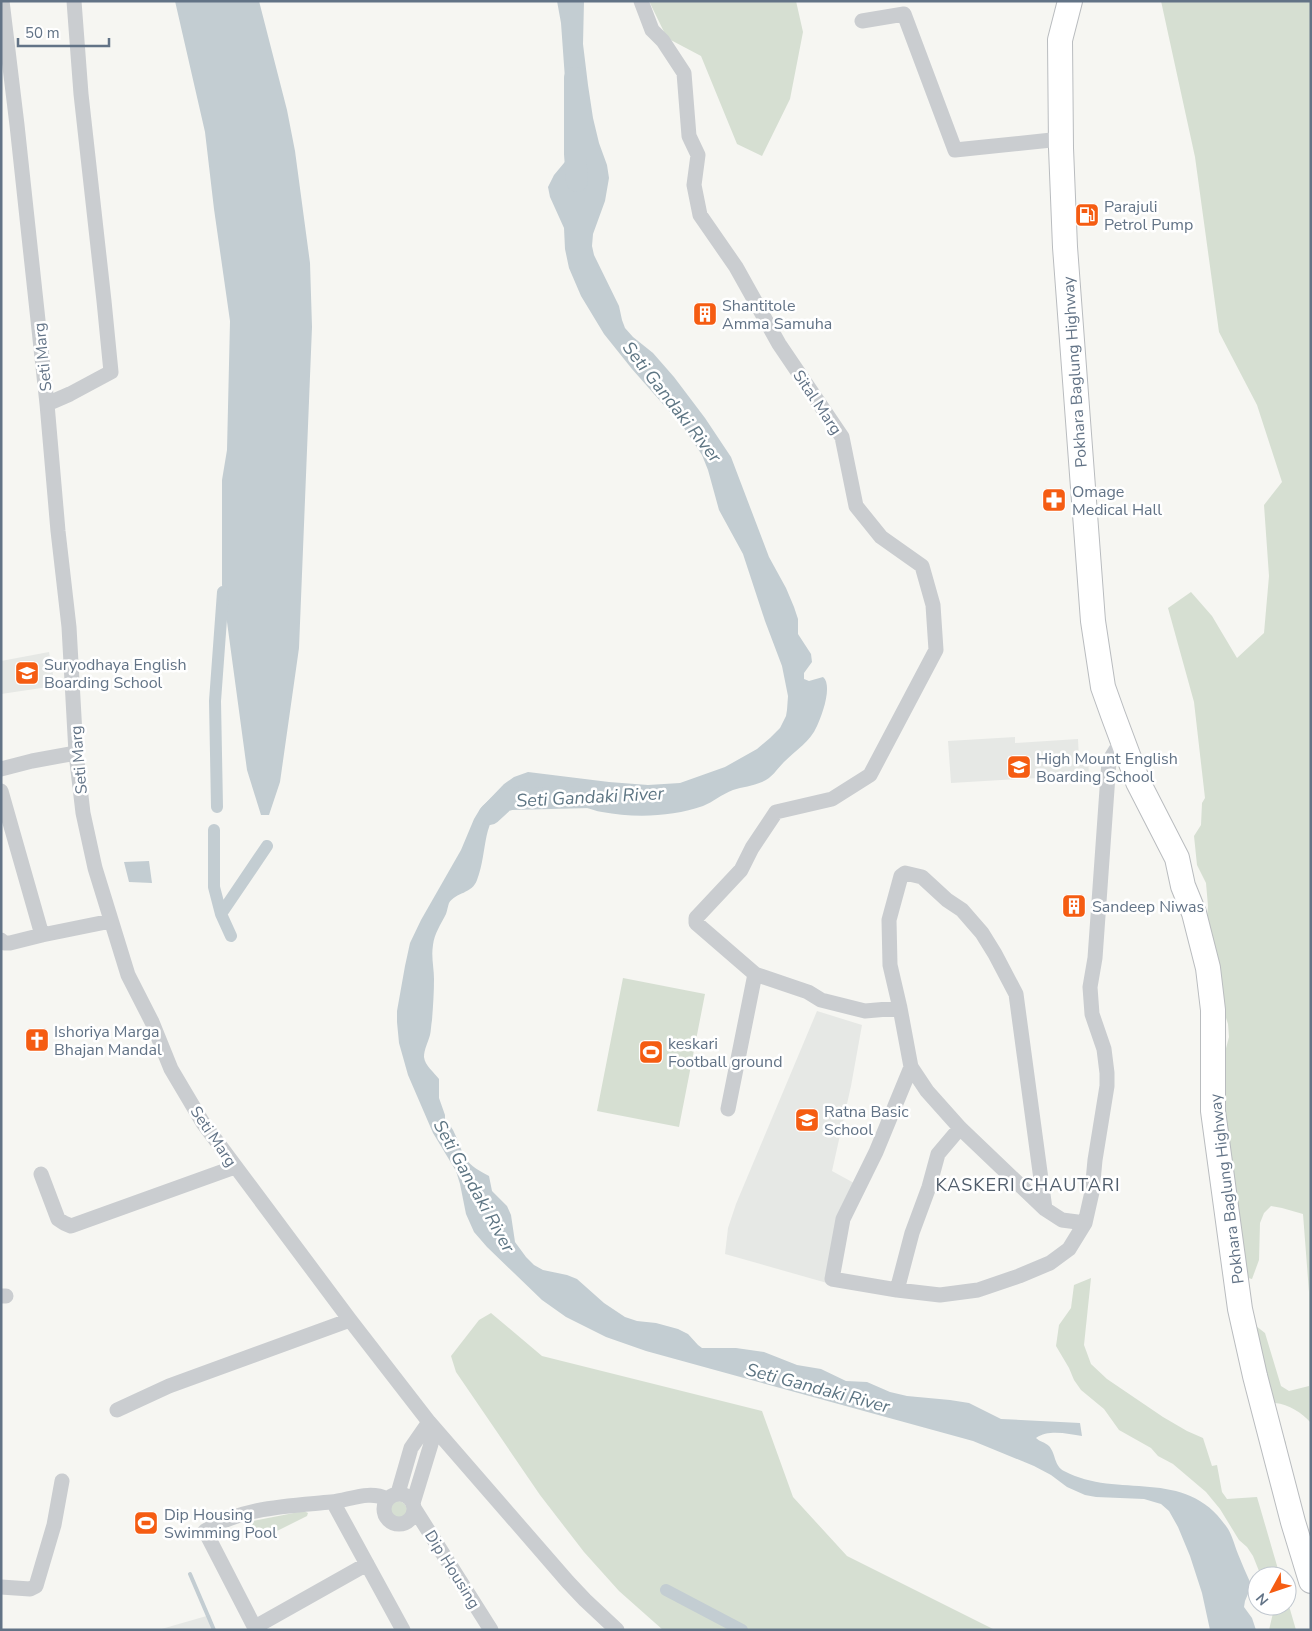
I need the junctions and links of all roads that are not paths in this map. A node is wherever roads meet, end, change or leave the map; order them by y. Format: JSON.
{"nodes":[{"id":1,"x":2,"y":1,"type":"edge"},
{"id":2,"x":74,"y":1,"type":"edge"},
{"id":3,"x":641,"y":1,"type":"edge"},
{"id":4,"x":1070,"y":1,"type":"edge"},
{"id":5,"x":862,"y":21,"type":"dead end"},
{"id":6,"x":1061,"y":139,"type":"junction"},
{"id":7,"x":46,"y":404,"type":"junction"},
{"id":8,"x":1122,"y":740,"type":"junction"},
{"id":9,"x":76,"y":753,"type":"junction"},
{"id":10,"x":1,"y":769,"type":"edge"},
{"id":11,"x":1,"y":791,"type":"edge"},
{"id":12,"x":112,"y":921,"type":"junction"},
{"id":13,"x":42,"y":935,"type":"junction"},
{"id":14,"x":1,"y":940,"type":"edge"},
{"id":15,"x":755,"y":974,"type":"junction"},
{"id":16,"x":900,"y":1008,"type":"junction"},
{"id":17,"x":911,"y":1068,"type":"junction"},
{"id":18,"x":728,"y":1109,"type":"dead end"},
{"id":19,"x":960,"y":1128,"type":"junction"},
{"id":20,"x":235,"y":1167,"type":"junction"},
{"id":21,"x":41,"y":1174,"type":"dead end"},
{"id":22,"x":1045,"y":1209,"type":"junction"},
{"id":23,"x":1085,"y":1223,"type":"junction"},
{"id":24,"x":897,"y":1290,"type":"junction"},
{"id":25,"x":350,"y":1320,"type":"junction"},
{"id":26,"x":117,"y":1410,"type":"dead end"},
{"id":27,"x":429,"y":1422,"type":"junction"},
{"id":28,"x":62,"y":1481,"type":"dead end"},
{"id":29,"x":392,"y":1496,"type":"junction"},
{"id":30,"x":333,"y":1502,"type":"junction"},
{"id":31,"x":414,"y":1505,"type":"junction"},
{"id":32,"x":367,"y":1564,"type":"junction"},
{"id":33,"x":1311,"y":1581,"type":"edge"},
{"id":34,"x":1,"y":1587,"type":"edge"},
{"id":35,"x":256,"y":1628,"type":"edge"},
{"id":36,"x":401,"y":1629,"type":"edge"},
{"id":37,"x":492,"y":1630,"type":"edge"},
{"id":38,"x":617,"y":1630,"type":"edge"}],
"edges":[{"from":1,"to":7,"type":"street","name":"Seti Marg"},
{"from":2,"to":7,"type":"street"},
{"from":3,"to":15,"type":"street","name":"Sital Marg"},
{"from":4,"to":6,"type":"highway","name":"Pokhara Baglung Highway"},
{"from":5,"to":6,"type":"street"},
{"from":6,"to":8,"type":"highway","name":"Pokhara Baglung Highway"},
{"from":7,"to":9,"type":"street","name":"Seti Marg"},
{"from":8,"to":23,"type":"street"},
{"from":8,"to":33,"type":"highway","name":"Pokhara Baglung Highway"},
{"from":9,"to":10,"type":"street"},
{"from":9,"to":12,"type":"street","name":"Seti Marg"},
{"from":11,"to":13,"type":"street"},
{"from":12,"to":13,"type":"street"},
{"from":12,"to":20,"type":"street","name":"Seti Marg"},
{"from":13,"to":14,"type":"street"},
{"from":15,"to":16,"type":"street"},
{"from":15,"to":18,"type":"street"},
{"from":16,"to":17,"type":"street"},
{"from":16,"to":22,"type":"street"},
{"from":17,"to":19,"type":"street"},
{"from":17,"to":24,"type":"street"},
{"from":19,"to":22,"type":"street"},
{"from":19,"to":24,"type":"street"},
{"from":20,"to":21,"type":"street"},
{"from":20,"to":25,"type":"street","name":"Seti Marg"},
{"from":22,"to":23,"type":"street"},
{"from":23,"to":24,"type":"street"},
{"from":25,"to":26,"type":"street"},
{"from":25,"to":27,"type":"street","name":"Seti Marg"},
{"from":27,"to":29,"type":"street"},
{"from":27,"to":31,"type":"street"},
{"from":27,"to":38,"type":"street","name":"Seti Marg"},
{"from":28,"to":34,"type":"street"},
{"from":29,"to":30,"type":"street"},
{"from":29,"to":31,"type":"street"},
{"from":29,"to":31,"type":"street"},
{"from":30,"to":32,"type":"street"},
{"from":30,"to":35,"type":"street"},
{"from":31,"to":37,"type":"street","name":"Dip Housing"},
{"from":32,"to":35,"type":"street"},
{"from":32,"to":36,"type":"street"}]}
